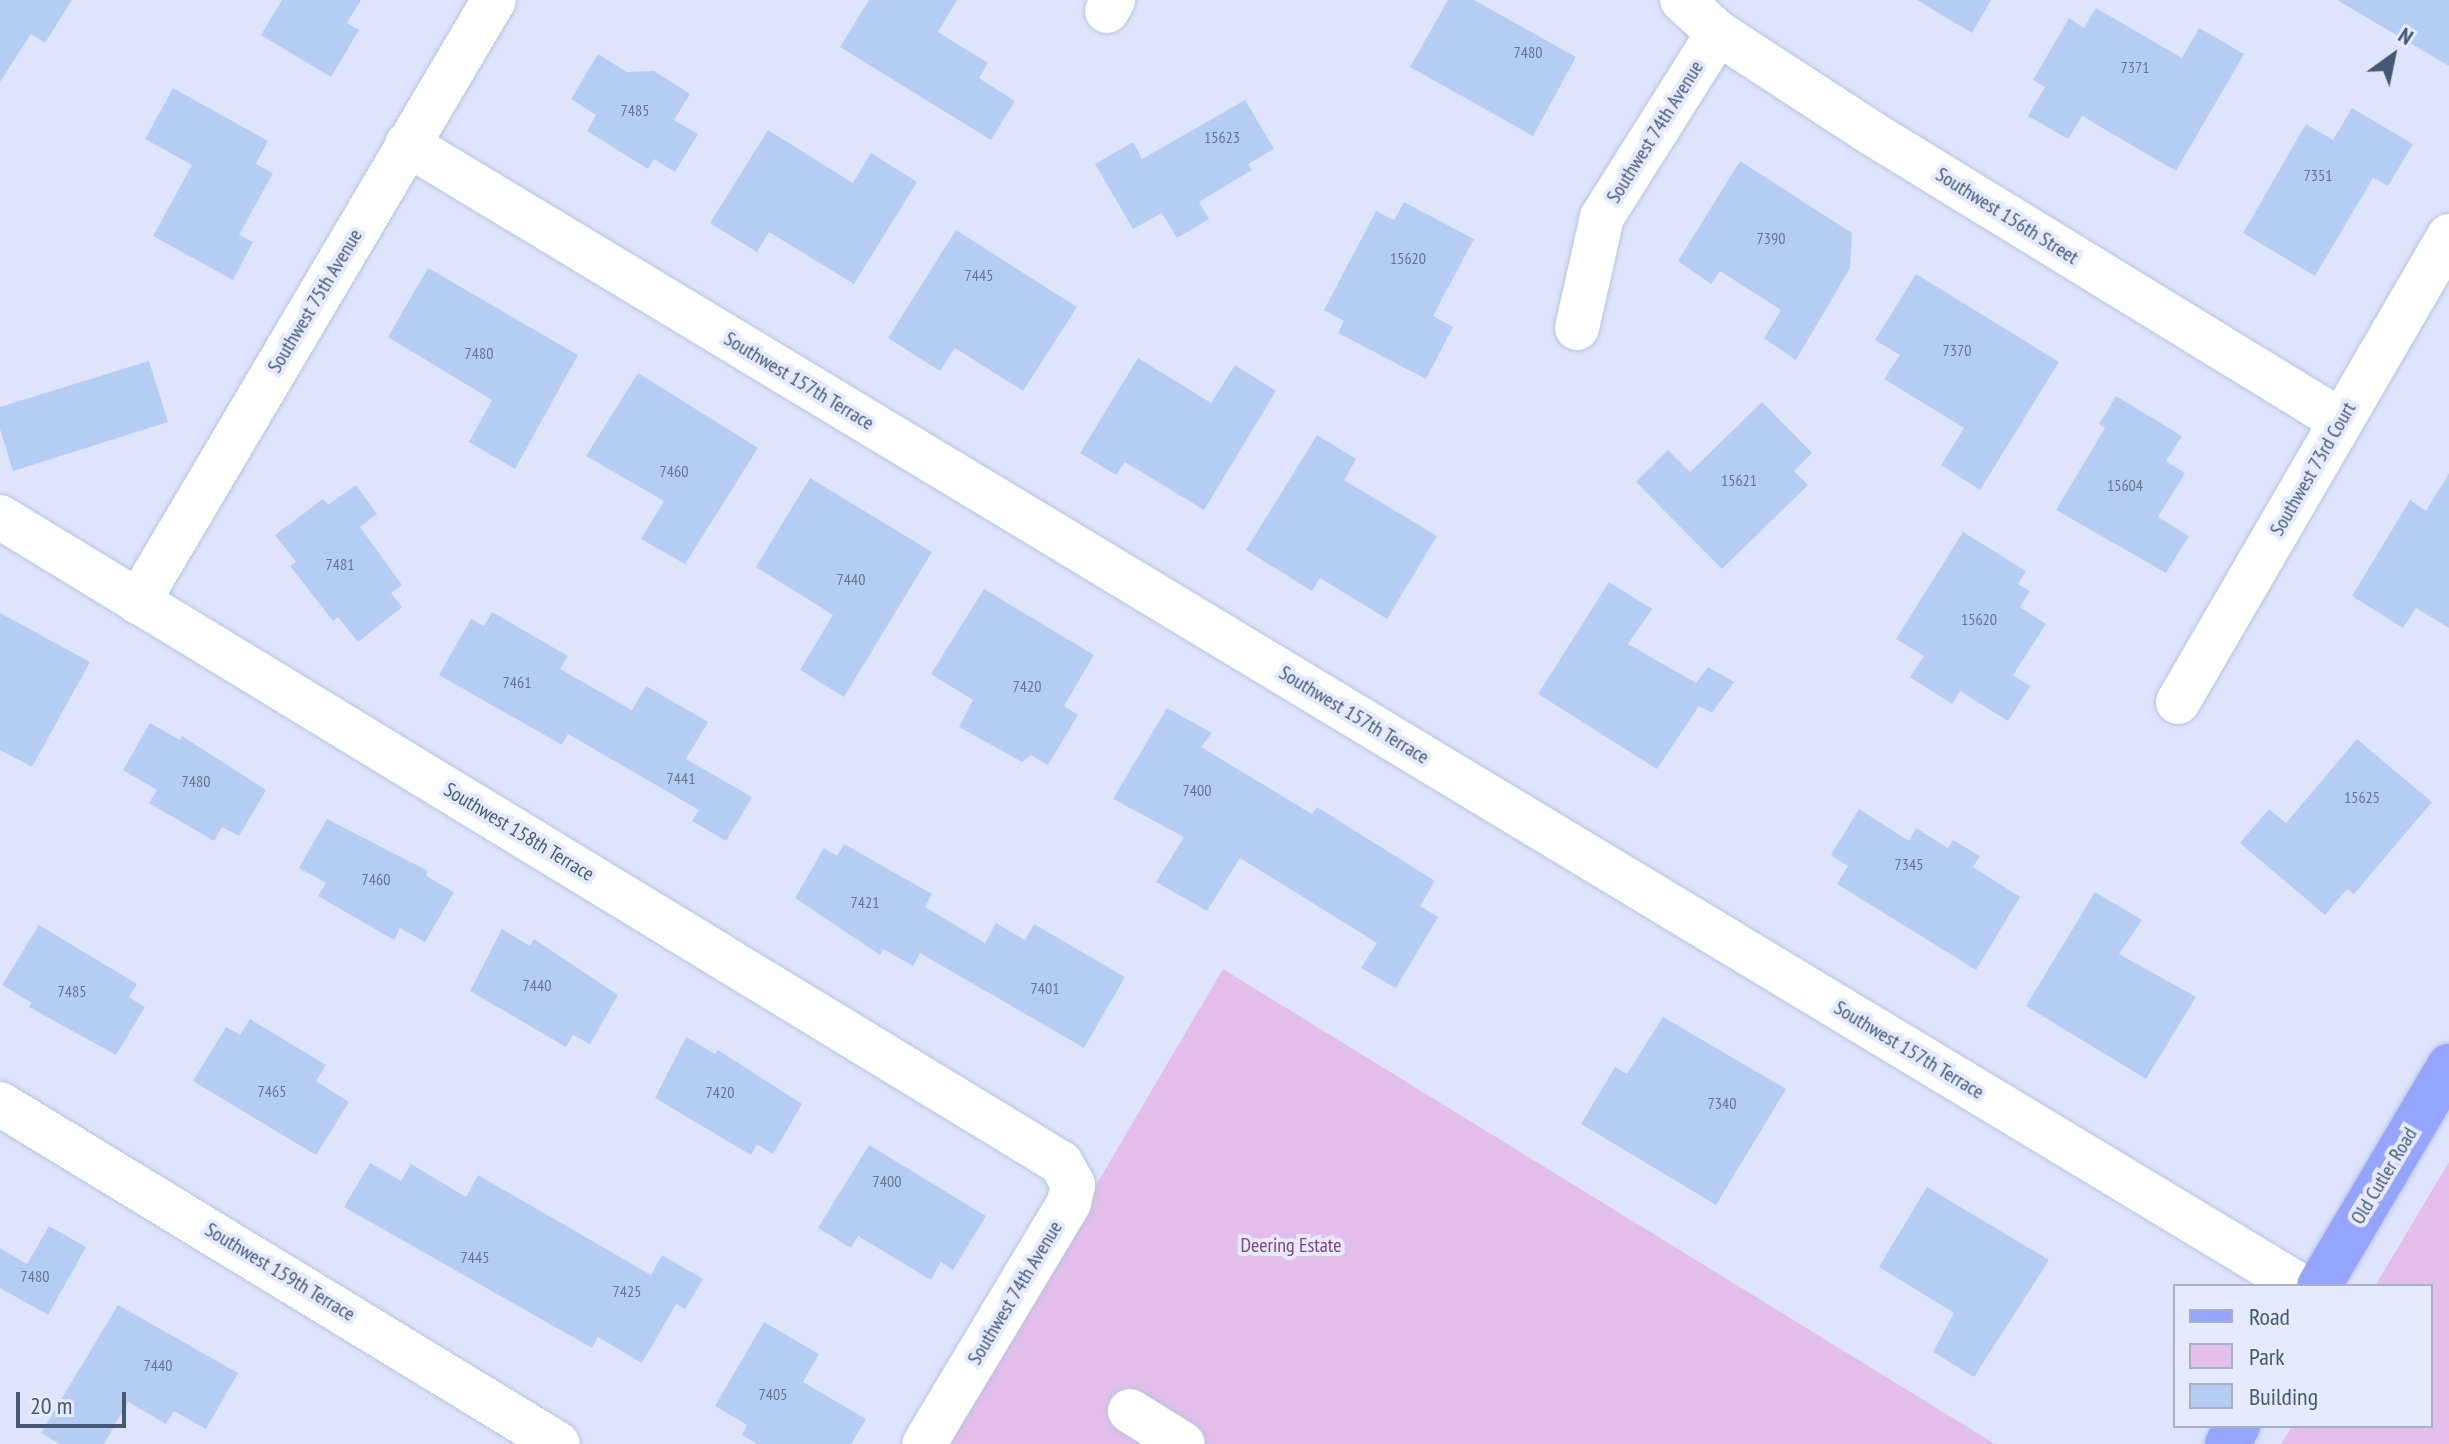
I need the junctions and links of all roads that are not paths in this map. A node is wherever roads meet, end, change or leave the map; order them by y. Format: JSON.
{"nodes":[{"id":1,"x":494,"y":0,"type":"edge"},
{"id":2,"x":1682,"y":0,"type":"edge"},
{"id":3,"x":1718,"y":33,"type":"junction"},
{"id":4,"x":407,"y":144,"type":"junction"},
{"id":5,"x":2449,"y":236,"type":"edge"},
{"id":6,"x":1577,"y":328,"type":"dead end"},
{"id":7,"x":2341,"y":421,"type":"junction"},
{"id":8,"x":0,"y":517,"type":"edge"},
{"id":9,"x":138,"y":602,"type":"junction"},
{"id":10,"x":2178,"y":702,"type":"dead end"},
{"id":11,"x":2449,"y":1066,"type":"edge"},
{"id":12,"x":0,"y":1104,"type":"edge"},
{"id":13,"x":1038,"y":1148,"type":"joint"},
{"id":14,"x":2297,"y":1284,"type":"edge"},
{"id":15,"x":2320,"y":1284,"type":"edge"},
{"id":16,"x":1130,"y":1411,"type":"dead end"},
{"id":17,"x":558,"y":1444,"type":"edge"},
{"id":18,"x":924,"y":1444,"type":"edge"},
{"id":19,"x":1183,"y":1444,"type":"edge"}],
"edges":[{"from":1,"to":4,"type":"street","name":"Southwest 75th Avenue"},
{"from":2,"to":3,"type":"street","name":"Southwest 156th Street"},
{"from":3,"to":6,"type":"street","name":"Southwest 74th Avenue"},
{"from":3,"to":7,"type":"street","name":"Southwest 156th Street"},
{"from":4,"to":9,"type":"street","name":"Southwest 75th Avenue"},
{"from":4,"to":14,"type":"street","name":"Southwest 157th Terrace"},
{"from":5,"to":7,"type":"street","name":"Southwest 73rd Court"},
{"from":7,"to":10,"type":"street","name":"Southwest 73rd Court"},
{"from":8,"to":9,"type":"street","name":"Southwest 158th Terrace"},
{"from":9,"to":13,"type":"street","name":"Southwest 158th Terrace"},
{"from":11,"to":15,"type":"main road","name":"Old Cutler Road"},
{"from":12,"to":17,"type":"street","name":"Southwest 159th Terrace"},
{"from":13,"to":18,"type":"street","name":"Southwest 74th Avenue"},
{"from":16,"to":19,"type":"street"}]}
